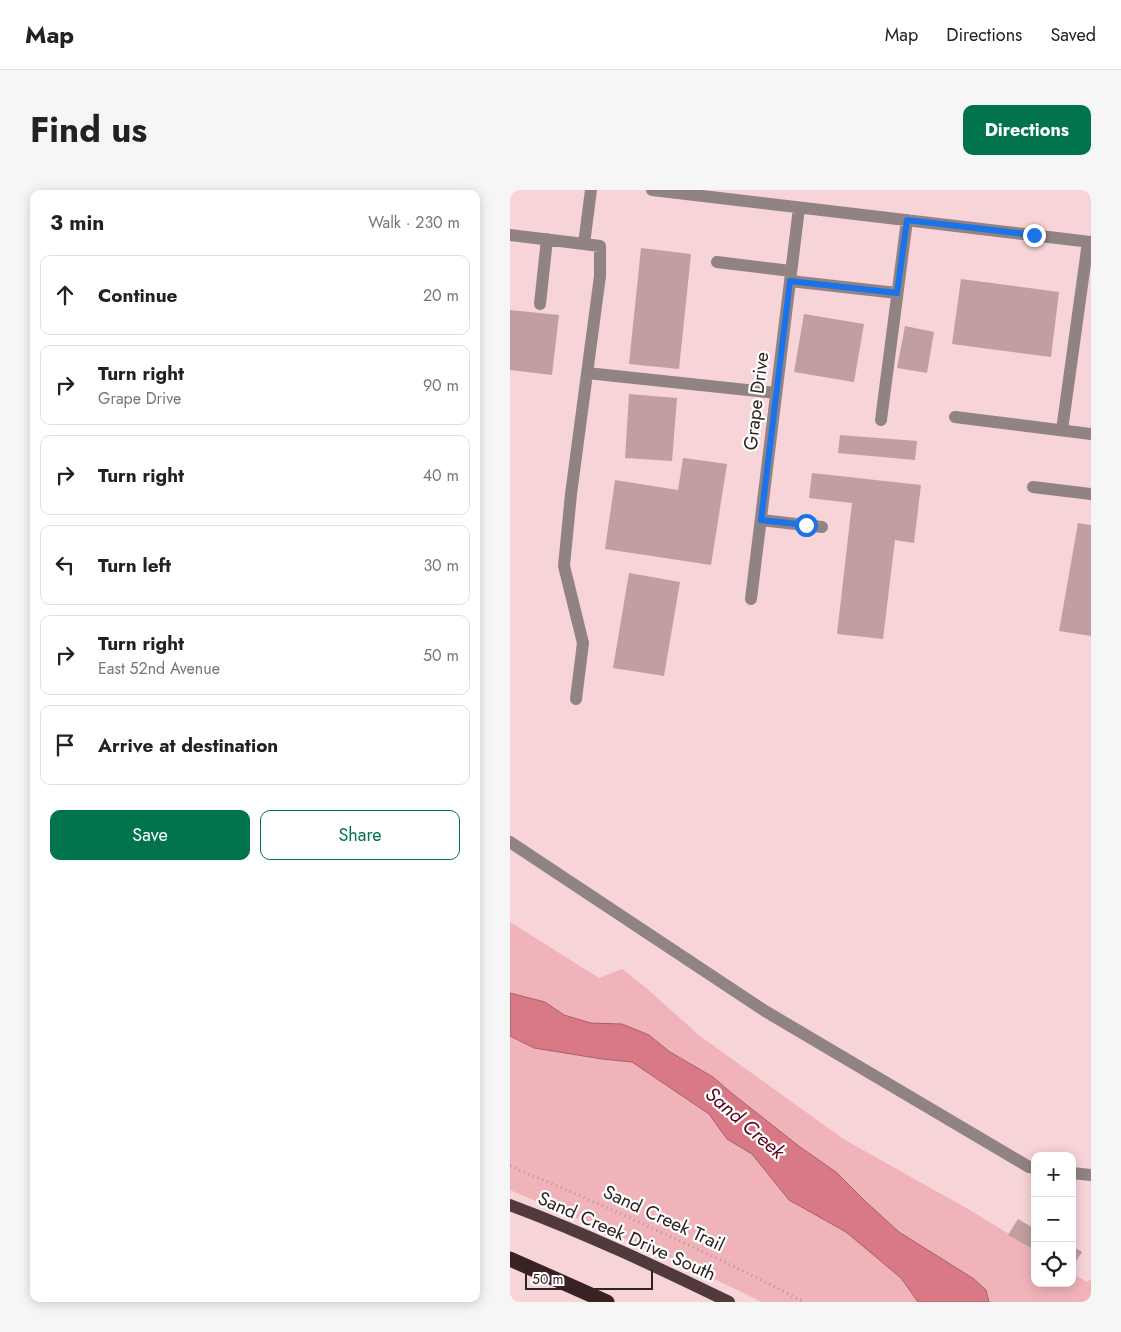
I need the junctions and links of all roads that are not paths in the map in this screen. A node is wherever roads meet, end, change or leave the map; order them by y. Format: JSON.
{"nodes":[{"id":1,"x":590,"y":190,"type":"edge"},
{"id":2,"x":652,"y":190,"type":"edge"},
{"id":3,"x":799,"y":208,"type":"junction"},
{"id":4,"x":907,"y":220,"type":"junction"},
{"id":5,"x":510,"y":235,"type":"edge"},
{"id":6,"x":547,"y":239,"type":"junction"},
{"id":7,"x":1089,"y":242,"type":"edge"},
{"id":8,"x":584,"y":244,"type":"junction"},
{"id":9,"x":717,"y":262,"type":"dead end"},
{"id":10,"x":791,"y":276,"type":"junction"},
{"id":11,"x":897,"y":293,"type":"junction"},
{"id":12,"x":540,"y":304,"type":"dead end"},
{"id":13,"x":587,"y":373,"type":"junction"},
{"id":14,"x":776,"y":394,"type":"junction"},
{"id":15,"x":955,"y":417,"type":"dead end"},
{"id":16,"x":880,"y":420,"type":"dead end"},
{"id":17,"x":1062,"y":430,"type":"junction"},
{"id":18,"x":1091,"y":434,"type":"edge"},
{"id":19,"x":1033,"y":487,"type":"dead end"},
{"id":20,"x":1091,"y":494,"type":"edge"},
{"id":21,"x":761,"y":520,"type":"junction"},
{"id":22,"x":822,"y":527,"type":"dead end"},
{"id":23,"x":751,"y":600,"type":"dead end"},
{"id":24,"x":576,"y":699,"type":"dead end"},
{"id":25,"x":510,"y":842,"type":"edge"},
{"id":26,"x":1031,"y":1167,"type":"edge"},
{"id":27,"x":1076,"y":1173,"type":"edge"},
{"id":28,"x":1091,"y":1175,"type":"edge"},
{"id":29,"x":510,"y":1205,"type":"edge"},
{"id":30,"x":510,"y":1259,"type":"edge"},
{"id":31,"x":607,"y":1302,"type":"edge"},
{"id":32,"x":729,"y":1302,"type":"edge"}],
"edges":[{"from":1,"to":8,"type":"street"},
{"from":2,"to":3,"type":"street"},
{"from":3,"to":4,"type":"street"},
{"from":3,"to":10,"type":"street","name":"Grape Drive"},
{"from":4,"to":7,"type":"street"},
{"from":4,"to":11,"type":"street"},
{"from":5,"to":6,"type":"street"},
{"from":6,"to":8,"type":"street"},
{"from":6,"to":12,"type":"street"},
{"from":7,"to":17,"type":"street"},
{"from":8,"to":13,"type":"street"},
{"from":9,"to":10,"type":"street"},
{"from":10,"to":11,"type":"street"},
{"from":10,"to":14,"type":"street","name":"Grape Drive"},
{"from":11,"to":16,"type":"street"},
{"from":13,"to":14,"type":"street"},
{"from":13,"to":24,"type":"street"},
{"from":14,"to":21,"type":"street","name":"Grape Drive"},
{"from":15,"to":17,"type":"street"},
{"from":17,"to":18,"type":"street"},
{"from":19,"to":20,"type":"street"},
{"from":21,"to":22,"type":"street"},
{"from":21,"to":23,"type":"street","name":"Grape Drive"},
{"from":25,"to":26,"type":"street"},
{"from":27,"to":28,"type":"street"},
{"from":29,"to":32,"type":"main road","name":"Sand Creek Drive South"},
{"from":30,"to":31,"type":"highway"}]}
